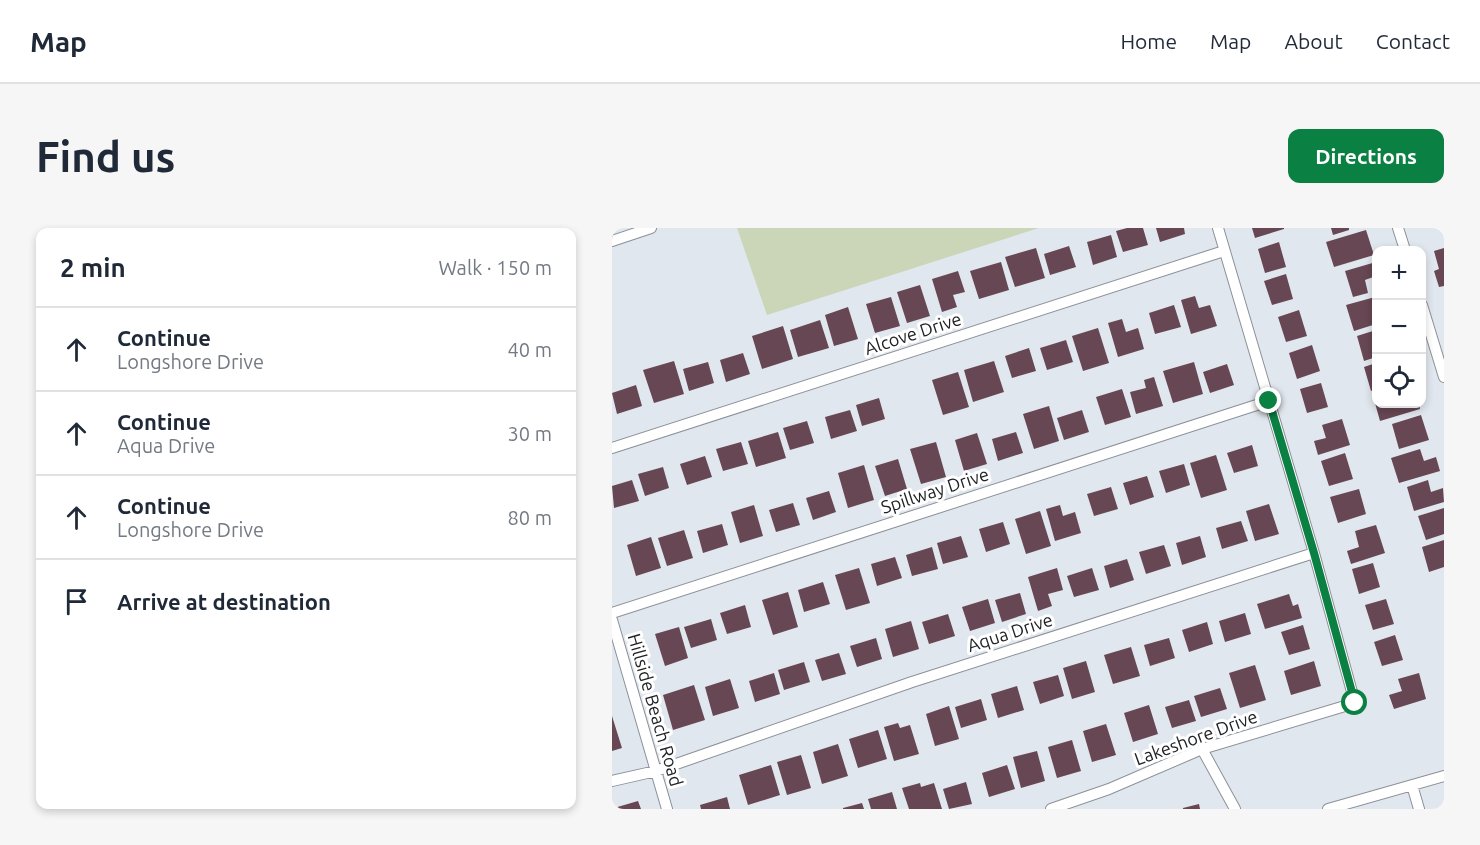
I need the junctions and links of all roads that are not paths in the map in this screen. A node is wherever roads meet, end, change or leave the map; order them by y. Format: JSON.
{"nodes":[{"id":1,"x":651,"y":228,"type":"edge"},
{"id":2,"x":1218,"y":228,"type":"edge"},
{"id":3,"x":1399,"y":228,"type":"edge"},
{"id":4,"x":612,"y":241,"type":"edge"},
{"id":5,"x":1404,"y":246,"type":"edge"},
{"id":6,"x":1224,"y":251,"type":"junction"},
{"id":7,"x":1426,"y":318,"type":"edge"},
{"id":8,"x":1444,"y":377,"type":"edge"},
{"id":9,"x":1269,"y":401,"type":"junction"},
{"id":10,"x":612,"y":448,"type":"edge"},
{"id":11,"x":1314,"y":553,"type":"junction"},
{"id":12,"x":612,"y":614,"type":"edge"},
{"id":13,"x":612,"y":620,"type":"edge"},
{"id":14,"x":1203,"y":749,"type":"junction"},
{"id":15,"x":656,"y":771,"type":"junction"},
{"id":16,"x":1444,"y":776,"type":"edge"},
{"id":17,"x":612,"y":781,"type":"edge"},
{"id":18,"x":1412,"y":785,"type":"junction"},
{"id":19,"x":667,"y":809,"type":"edge"},
{"id":20,"x":1051,"y":809,"type":"edge"},
{"id":21,"x":1235,"y":809,"type":"edge"},
{"id":22,"x":1328,"y":809,"type":"edge"},
{"id":23,"x":1419,"y":809,"type":"edge"}],
"edges":[{"from":1,"to":4,"type":"street"},
{"from":2,"to":6,"type":"street"},
{"from":3,"to":5,"type":"street"},
{"from":6,"to":9,"type":"street"},
{"from":6,"to":10,"type":"street","name":"Alcove Drive"},
{"from":7,"to":8,"type":"street"},
{"from":9,"to":11,"type":"street"},
{"from":9,"to":12,"type":"street","name":"Spillway Drive"},
{"from":11,"to":14,"type":"street","name":"Lakeshore Drive"},
{"from":11,"to":15,"type":"street","name":"Aqua Drive"},
{"from":13,"to":15,"type":"street","name":"Hillside Beach Road"},
{"from":14,"to":20,"type":"street","name":"Lakeshore Drive"},
{"from":14,"to":21,"type":"street"},
{"from":15,"to":17,"type":"street","name":"Aqua Drive"},
{"from":15,"to":19,"type":"street","name":"Hillside Beach Road"},
{"from":16,"to":18,"type":"street"},
{"from":18,"to":22,"type":"street"},
{"from":18,"to":23,"type":"street"}]}
